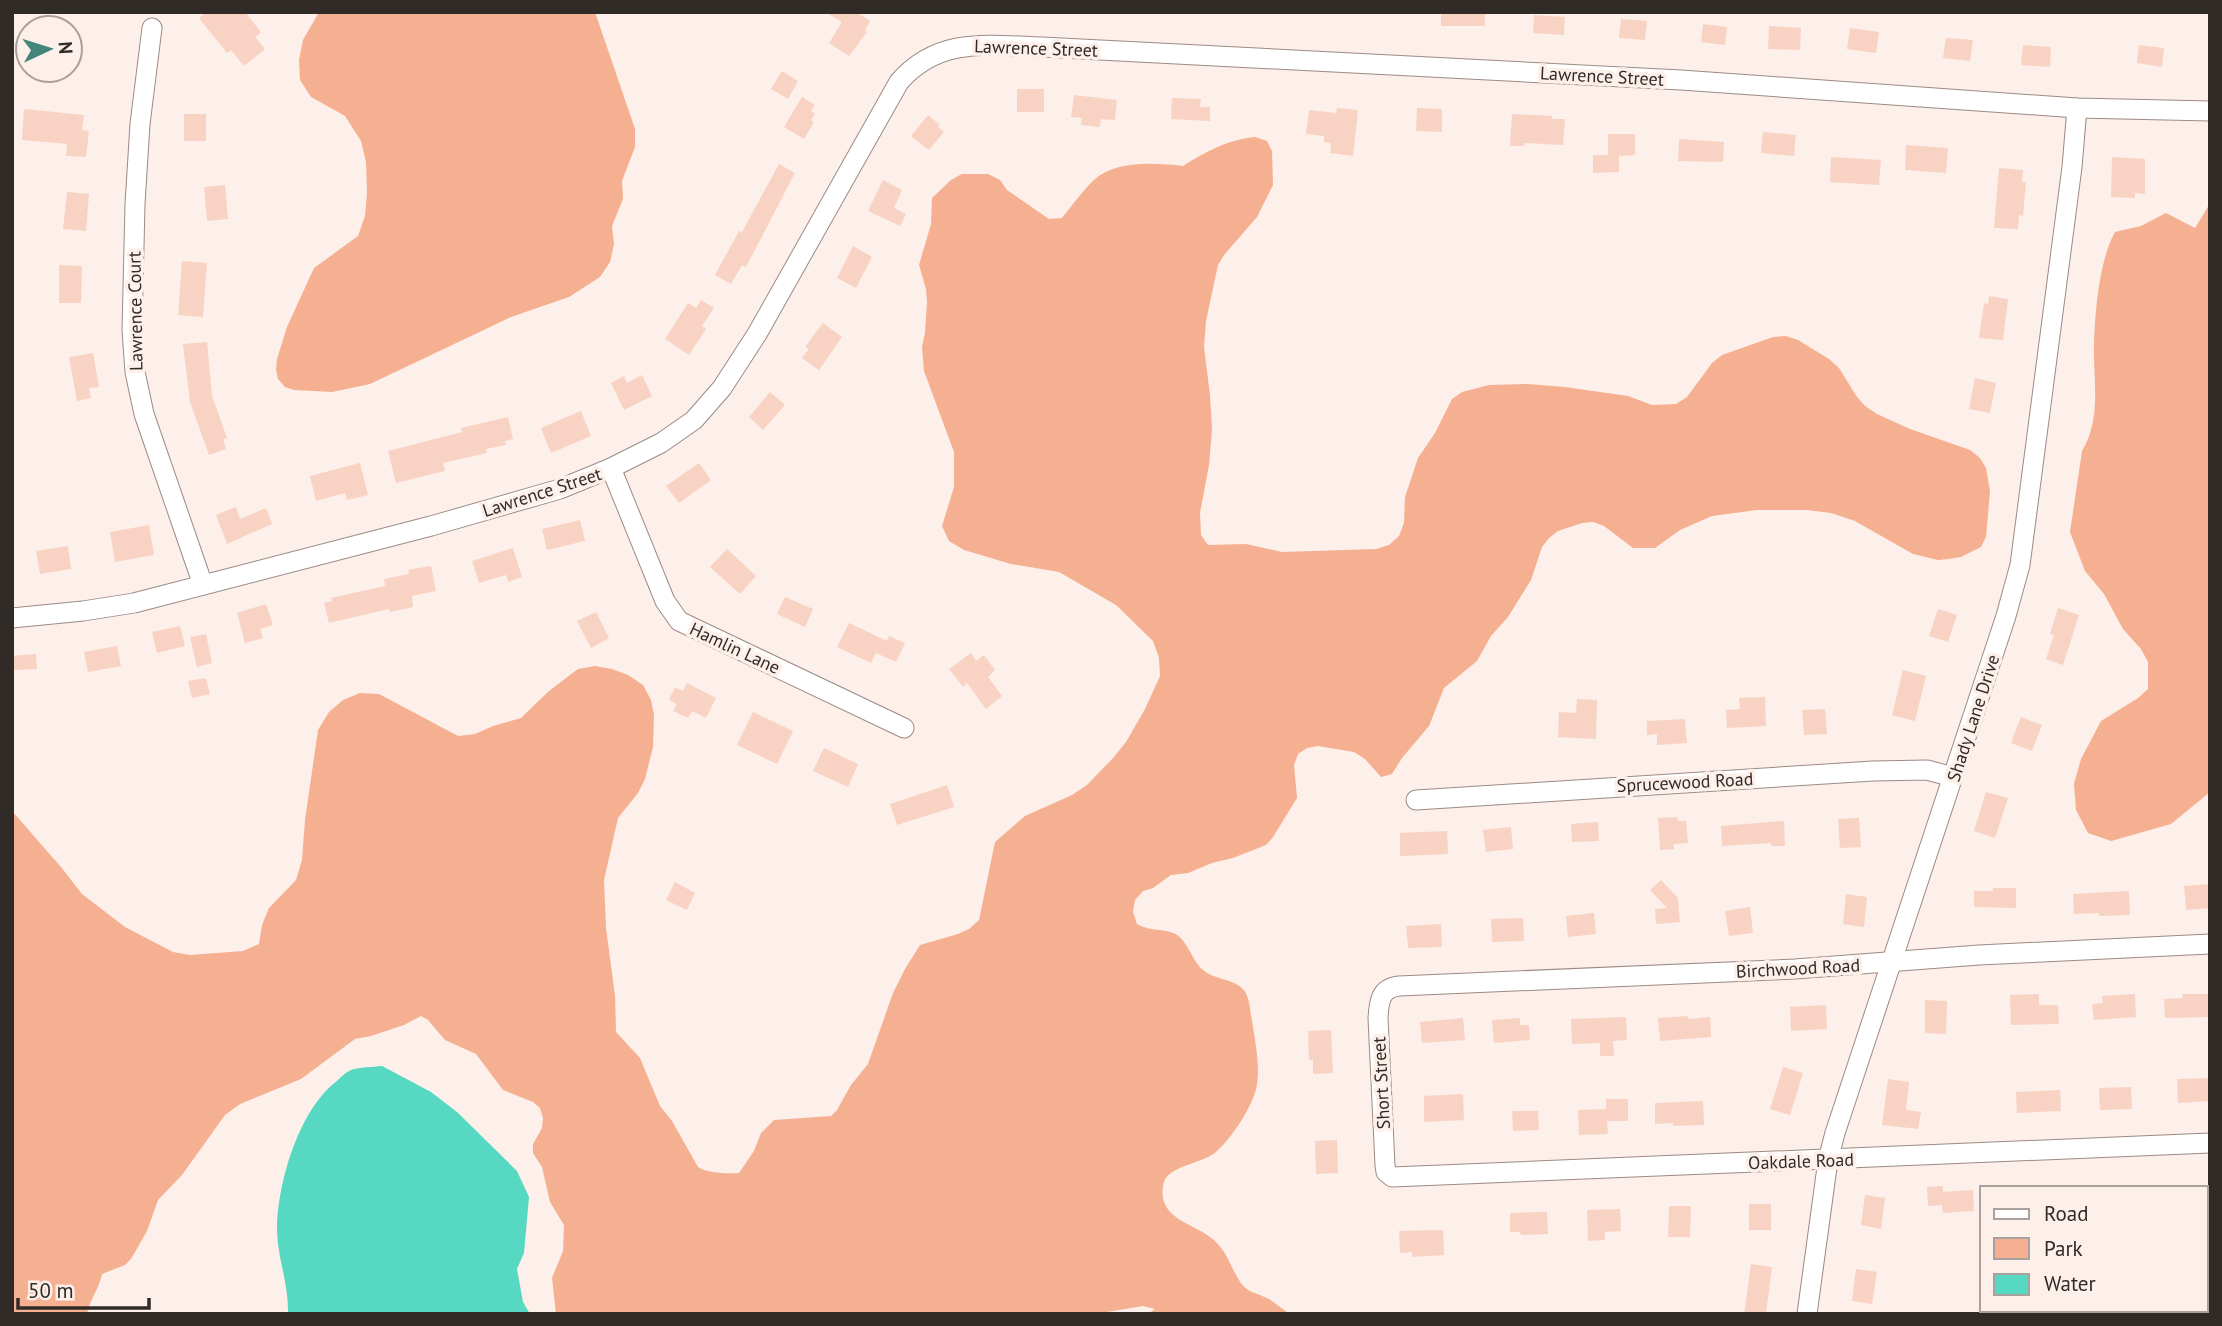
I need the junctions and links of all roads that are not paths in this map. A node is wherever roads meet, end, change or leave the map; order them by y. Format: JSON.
{"nodes":[{"id":1,"x":152,"y":28,"type":"dead end"},
{"id":2,"x":2077,"y":108,"type":"junction"},
{"id":3,"x":2210,"y":111,"type":"edge"},
{"id":4,"x":611,"y":468,"type":"junction"},
{"id":5,"x":203,"y":585,"type":"junction"},
{"id":6,"x":12,"y":618,"type":"edge"},
{"id":7,"x":904,"y":728,"type":"dead end"},
{"id":8,"x":1953,"y":777,"type":"junction"},
{"id":9,"x":1416,"y":800,"type":"dead end"},
{"id":10,"x":2210,"y":944,"type":"edge"},
{"id":11,"x":1893,"y":961,"type":"junction"},
{"id":12,"x":1387,"y":989,"type":"joint"},
{"id":13,"x":2210,"y":1143,"type":"edge"},
{"id":14,"x":1828,"y":1160,"type":"junction"},
{"id":15,"x":1392,"y":1177,"type":"joint"},
{"id":16,"x":1807,"y":1314,"type":"edge"}],
"edges":[{"from":1,"to":5,"type":"street","name":"Lawrence Court"},
{"from":2,"to":3,"type":"street","name":"Lawrence Street"},
{"from":2,"to":4,"type":"street","name":"Lawrence Street"},
{"from":2,"to":8,"type":"street","name":"Shady Lane Drive"},
{"from":4,"to":5,"type":"street","name":"Lawrence Street"},
{"from":4,"to":7,"type":"street","name":"Hamlin Lane"},
{"from":5,"to":6,"type":"street","name":"Lawrence Street"},
{"from":8,"to":9,"type":"street","name":"Sprucewood Road"},
{"from":8,"to":11,"type":"street","name":"Shady Lane Drive"},
{"from":10,"to":11,"type":"street","name":"Birchwood Road"},
{"from":11,"to":12,"type":"street","name":"Birchwood Road"},
{"from":11,"to":14,"type":"street","name":"Shady Lane Drive"},
{"from":12,"to":15,"type":"street","name":"Short Street"},
{"from":13,"to":14,"type":"street","name":"Oakdale Road"},
{"from":14,"to":15,"type":"street","name":"Oakdale Road"},
{"from":14,"to":16,"type":"street","name":"Shady Lane Drive"}]}
